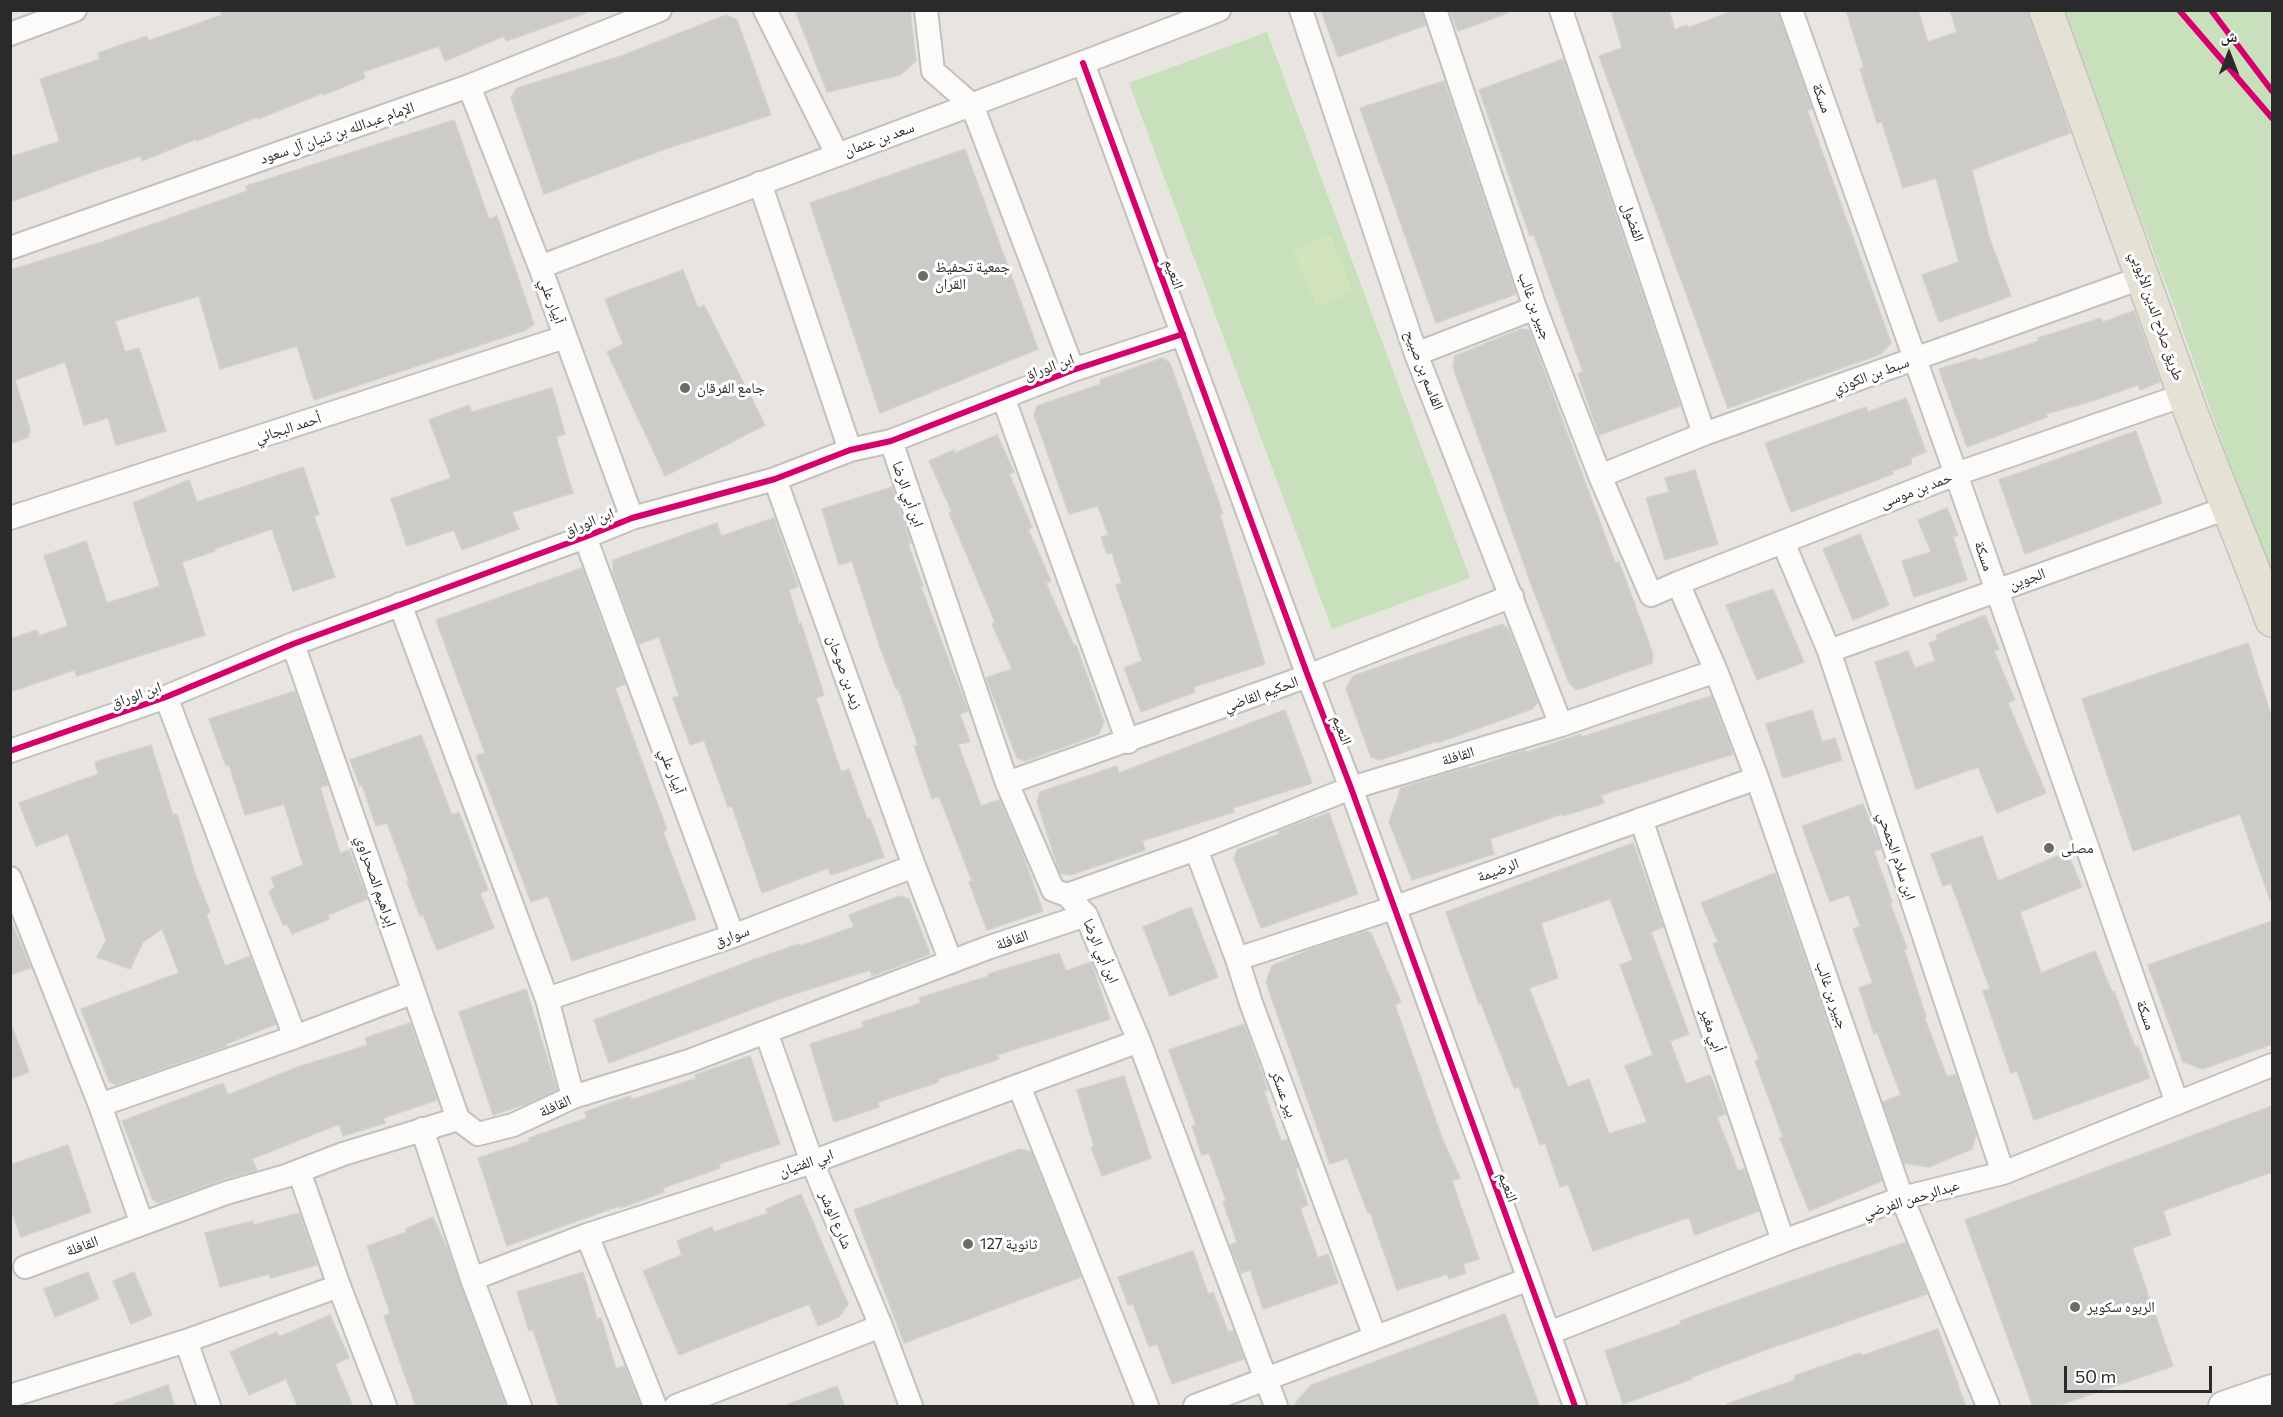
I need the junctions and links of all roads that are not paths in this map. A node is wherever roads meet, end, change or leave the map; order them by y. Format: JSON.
{"nodes":[{"id":1,"x":75,"y":10,"type":"edge"},
{"id":2,"x":660,"y":10,"type":"edge"},
{"id":3,"x":765,"y":10,"type":"edge"},
{"id":4,"x":926,"y":10,"type":"edge"},
{"id":5,"x":1219,"y":10,"type":"edge"},
{"id":6,"x":1301,"y":10,"type":"edge"},
{"id":7,"x":1435,"y":10,"type":"edge"},
{"id":8,"x":1562,"y":10,"type":"edge"},
{"id":9,"x":1791,"y":10,"type":"edge"},
{"id":10,"x":2046,"y":10,"type":"edge"},
{"id":11,"x":10,"y":34,"type":"edge"},
{"id":12,"x":1083,"y":63,"type":"junction"},
{"id":13,"x":469,"y":86,"type":"junction"},
{"id":14,"x":972,"y":105,"type":"junction"},
{"id":15,"x":837,"y":154,"type":"junction"},
{"id":16,"x":760,"y":183,"type":"junction"},
{"id":17,"x":10,"y":248,"type":"edge"},
{"id":18,"x":540,"y":267,"type":"junction"},
{"id":19,"x":2144,"y":278,"type":"junction"},
{"id":20,"x":1535,"y":308,"type":"junction"},
{"id":21,"x":1183,"y":334,"type":"junction"},
{"id":22,"x":565,"y":337,"type":"junction"},
{"id":23,"x":1416,"y":354,"type":"junction"},
{"id":24,"x":1914,"y":360,"type":"junction"},
{"id":25,"x":1073,"y":370,"type":"junction"},
{"id":26,"x":2184,"y":395,"type":"junction"},
{"id":27,"x":1003,"y":397,"type":"junction"},
{"id":28,"x":1704,"y":434,"type":"junction"},
{"id":29,"x":891,"y":441,"type":"junction"},
{"id":30,"x":850,"y":450,"type":"junction"},
{"id":31,"x":1956,"y":474,"type":"junction"},
{"id":32,"x":1600,"y":476,"type":"junction"},
{"id":33,"x":775,"y":479,"type":"junction"},
{"id":34,"x":2227,"y":508,"type":"junction"},
{"id":35,"x":10,"y":518,"type":"edge"},
{"id":36,"x":632,"y":518,"type":"junction"},
{"id":37,"x":585,"y":537,"type":"junction"},
{"id":38,"x":1783,"y":542,"type":"junction"},
{"id":39,"x":1678,"y":583,"type":"junction"},
{"id":40,"x":1996,"y":590,"type":"junction"},
{"id":41,"x":1651,"y":595,"type":"joint"},
{"id":42,"x":1512,"y":596,"type":"junction"},
{"id":43,"x":400,"y":604,"type":"junction"},
{"id":44,"x":2272,"y":620,"type":"edge"},
{"id":45,"x":293,"y":644,"type":"junction"},
{"id":46,"x":1829,"y":651,"type":"junction"},
{"id":47,"x":1716,"y":671,"type":"junction"},
{"id":48,"x":1308,"y":676,"type":"junction"},
{"id":49,"x":166,"y":697,"type":"junction"},
{"id":50,"x":1561,"y":725,"type":"junction"},
{"id":51,"x":1128,"y":742,"type":"junction"},
{"id":52,"x":10,"y":751,"type":"edge"},
{"id":53,"x":1757,"y":777,"type":"junction"},
{"id":54,"x":1007,"y":783,"type":"junction"},
{"id":55,"x":1351,"y":788,"type":"junction"},
{"id":56,"x":1641,"y":819,"type":"junction"},
{"id":57,"x":1196,"y":849,"type":"junction"},
{"id":58,"x":914,"y":866,"type":"junction"},
{"id":59,"x":10,"y":878,"type":"edge"},
{"id":60,"x":1067,"y":895,"type":"junction"},
{"id":61,"x":1393,"y":908,"type":"junction"},
{"id":62,"x":1086,"y":915,"type":"junction"},
{"id":63,"x":733,"y":936,"type":"junction"},
{"id":64,"x":1237,"y":959,"type":"junction"},
{"id":65,"x":951,"y":962,"type":"junction"},
{"id":66,"x":414,"y":992,"type":"junction"},
{"id":67,"x":547,"y":999,"type":"junction"},
{"id":68,"x":766,"y":1032,"type":"junction"},
{"id":69,"x":295,"y":1037,"type":"junction"},
{"id":70,"x":1139,"y":1041,"type":"junction"},
{"id":71,"x":2272,"y":1065,"type":"edge"},
{"id":72,"x":1019,"y":1086,"type":"junction"},
{"id":73,"x":573,"y":1097,"type":"junction"},
{"id":74,"x":2177,"y":1102,"type":"junction"},
{"id":75,"x":100,"y":1105,"type":"junction"},
{"id":76,"x":458,"y":1119,"type":"junction"},
{"id":77,"x":422,"y":1129,"type":"junction"},
{"id":78,"x":812,"y":1162,"type":"junction"},
{"id":79,"x":299,"y":1171,"type":"junction"},
{"id":80,"x":2003,"y":1173,"type":"junction"},
{"id":81,"x":1902,"y":1198,"type":"junction"},
{"id":82,"x":142,"y":1224,"type":"junction"},
{"id":83,"x":587,"y":1235,"type":"junction"},
{"id":84,"x":1783,"y":1241,"type":"junction"},
{"id":85,"x":25,"y":1267,"type":"dead end"},
{"id":86,"x":472,"y":1279,"type":"junction"},
{"id":87,"x":1529,"y":1279,"type":"junction"},
{"id":88,"x":339,"y":1286,"type":"junction"},
{"id":89,"x":881,"y":1326,"type":"junction"},
{"id":90,"x":1549,"y":1333,"type":"junction"},
{"id":91,"x":1375,"y":1337,"type":"junction"},
{"id":92,"x":186,"y":1341,"type":"junction"},
{"id":93,"x":1267,"y":1379,"type":"junction"},
{"id":94,"x":2272,"y":1389,"type":"edge"},
{"id":95,"x":10,"y":1396,"type":"edge"},
{"id":96,"x":209,"y":1407,"type":"edge"},
{"id":97,"x":385,"y":1407,"type":"edge"},
{"id":98,"x":520,"y":1407,"type":"edge"},
{"id":99,"x":655,"y":1407,"type":"edge"},
{"id":100,"x":676,"y":1407,"type":"edge"},
{"id":101,"x":911,"y":1407,"type":"edge"},
{"id":102,"x":1147,"y":1407,"type":"edge"},
{"id":103,"x":1195,"y":1407,"type":"edge"},
{"id":104,"x":1276,"y":1407,"type":"edge"},
{"id":105,"x":1575,"y":1407,"type":"edge"},
{"id":106,"x":1988,"y":1407,"type":"edge"},
{"id":107,"x":2223,"y":1407,"type":"edge"}],
"edges":[{"from":1,"to":11,"type":"street"},
{"from":2,"to":13,"type":"street","name":"الإمام عبدالله بن ثنيان آل سعود"},
{"from":3,"to":15,"type":"street"},
{"from":4,"to":14,"type":"street"},
{"from":5,"to":12,"type":"street","name":"سعد بن عثمان"},
{"from":6,"to":23,"type":"street","name":"القاسم بن صبيح"},
{"from":7,"to":20,"type":"street","name":"جبير بن غالب"},
{"from":8,"to":28,"type":"street","name":"الفضول"},
{"from":9,"to":24,"type":"street","name":"مسكة"},
{"from":10,"to":19,"type":"main road","name":"طريق صلاح الدين الأيوبي"},
{"from":12,"to":14,"type":"street","name":"سعد بن عثمان"},
{"from":12,"to":21,"type":"street","name":"النعيم"},
{"from":13,"to":17,"type":"street","name":"الإمام عبدالله بن ثنيان آل سعود"},
{"from":13,"to":18,"type":"street","name":"آبيار علي"},
{"from":14,"to":15,"type":"street","name":"سعد بن عثمان"},
{"from":14,"to":25,"type":"street"},
{"from":15,"to":16,"type":"street","name":"سعد بن عثمان"},
{"from":16,"to":18,"type":"street","name":"سعد بن عثمان"},
{"from":16,"to":30,"type":"street"},
{"from":18,"to":22,"type":"street","name":"آبيار علي"},
{"from":19,"to":24,"type":"street","name":"سبط بن الكوزي"},
{"from":19,"to":26,"type":"main road","name":"طريق صلاح الدين الأيوبي"},
{"from":20,"to":23,"type":"street"},
{"from":20,"to":32,"type":"street","name":"جبير بن غالب"},
{"from":21,"to":25,"type":"street","name":"ابن الوراق"},
{"from":21,"to":48,"type":"street","name":"النعيم"},
{"from":22,"to":35,"type":"street","name":"أحمد البجائي"},
{"from":22,"to":36,"type":"street","name":"آبيار علي"},
{"from":23,"to":42,"type":"street","name":"القاسم بن صبيح"},
{"from":24,"to":28,"type":"street","name":"سبط بن الكوزي"},
{"from":24,"to":31,"type":"street","name":"مسكة"},
{"from":25,"to":27,"type":"street","name":"ابن الوراق"},
{"from":26,"to":31,"type":"street","name":"حمد بن موسى"},
{"from":26,"to":34,"type":"main road","name":"طريق صلاح الدين الأيوبي"},
{"from":27,"to":29,"type":"street","name":"ابن الوراق"},
{"from":27,"to":51,"type":"street"},
{"from":28,"to":32,"type":"street","name":"سبط بن الكوزي"},
{"from":29,"to":30,"type":"street","name":"ابن الوراق"},
{"from":29,"to":54,"type":"street","name":"ابن أبي الرضا"},
{"from":30,"to":33,"type":"street","name":"ابن الوراق"},
{"from":31,"to":38,"type":"street","name":"حمد بن موسى"},
{"from":31,"to":40,"type":"street","name":"مسكة"},
{"from":32,"to":41,"type":"street","name":"جبير بن غالب"},
{"from":33,"to":36,"type":"street","name":"ابن الوراق"},
{"from":33,"to":58,"type":"street","name":"زيد بن صوحان"},
{"from":34,"to":40,"type":"street","name":"الجوين"},
{"from":34,"to":44,"type":"main road","name":"طريق صلاح الدين الأيوبي"},
{"from":36,"to":37,"type":"street","name":"ابن الوراق"},
{"from":37,"to":43,"type":"street","name":"ابن الوراق"},
{"from":37,"to":63,"type":"street","name":"آبيار علي"},
{"from":38,"to":39,"type":"street","name":"حمد بن موسى"},
{"from":38,"to":46,"type":"street","name":"ابن سلام الجمحي"},
{"from":39,"to":41,"type":"street","name":"حمد بن موسى"},
{"from":39,"to":47,"type":"street","name":"جبير بن غالب"},
{"from":40,"to":46,"type":"street","name":"الجوين"},
{"from":40,"to":74,"type":"street","name":"مسكة"},
{"from":42,"to":48,"type":"street","name":"الحكيم القاضي"},
{"from":42,"to":50,"type":"street","name":"القاسم بن صبيح"},
{"from":43,"to":45,"type":"street","name":"ابن الوراق"},
{"from":43,"to":67,"type":"street"},
{"from":45,"to":49,"type":"street","name":"ابن الوراق"},
{"from":45,"to":66,"type":"street","name":"إبراهيم الصحراوي"},
{"from":46,"to":80,"type":"street","name":"ابن سلام الجمحي"},
{"from":47,"to":50,"type":"street","name":"القافلة"},
{"from":47,"to":53,"type":"street","name":"جبير بن غالب"},
{"from":48,"to":51,"type":"street","name":"الحكيم القاضي"},
{"from":48,"to":55,"type":"street","name":"النعيم"},
{"from":49,"to":52,"type":"street","name":"ابن الوراق"},
{"from":49,"to":69,"type":"street"},
{"from":50,"to":55,"type":"street","name":"القافلة"},
{"from":51,"to":54,"type":"street","name":"الحكيم القاضي"},
{"from":53,"to":56,"type":"street","name":"الرضيمة"},
{"from":53,"to":81,"type":"street","name":"جبير بن غالب"},
{"from":54,"to":60,"type":"street","name":"ابن أبي الرضا"},
{"from":55,"to":57,"type":"street","name":"القافلة"},
{"from":55,"to":61,"type":"street","name":"النعيم"},
{"from":56,"to":61,"type":"street","name":"الرضيمة"},
{"from":56,"to":84,"type":"street","name":"أبي مغير"},
{"from":57,"to":60,"type":"street","name":"القافلة"},
{"from":57,"to":64,"type":"street","name":"بير عسكر"},
{"from":58,"to":63,"type":"street","name":"سوارق"},
{"from":58,"to":65,"type":"street","name":"زيد بن صوحان"},
{"from":59,"to":75,"type":"street"},
{"from":60,"to":62,"type":"street","name":"ابن أبي الرضا"},
{"from":61,"to":64,"type":"street","name":"الرضيمة"},
{"from":61,"to":87,"type":"street","name":"النعيم"},
{"from":62,"to":65,"type":"street","name":"القافلة"},
{"from":62,"to":70,"type":"street","name":"ابن أبي الرضا"},
{"from":63,"to":67,"type":"street","name":"سوارق"},
{"from":64,"to":91,"type":"street","name":"بير عسكر"},
{"from":65,"to":68,"type":"street","name":"القافلة"},
{"from":66,"to":69,"type":"street"},
{"from":66,"to":76,"type":"street","name":"إبراهيم الصحراوي"},
{"from":67,"to":73,"type":"street"},
{"from":68,"to":73,"type":"street","name":"القافلة"},
{"from":68,"to":78,"type":"street","name":"شارع الوشر"},
{"from":69,"to":75,"type":"street"},
{"from":70,"to":72,"type":"street","name":"ابي الفتيان"},
{"from":70,"to":93,"type":"street","name":"ابن أبي الرضا"},
{"from":71,"to":74,"type":"street","name":"عبدالرحمن الفرضي"},
{"from":72,"to":78,"type":"street","name":"ابي الفتيان"},
{"from":72,"to":102,"type":"street"},
{"from":73,"to":76,"type":"street","name":"القافلة"},
{"from":74,"to":80,"type":"street","name":"عبدالرحمن الفرضي"},
{"from":75,"to":82,"type":"street"},
{"from":76,"to":77,"type":"street","name":"القافلة"},
{"from":77,"to":79,"type":"street","name":"القافلة"},
{"from":77,"to":86,"type":"street"},
{"from":78,"to":83,"type":"street","name":"ابي الفتيان"},
{"from":78,"to":89,"type":"street","name":"شارع الوشر"},
{"from":79,"to":82,"type":"street","name":"القافلة"},
{"from":79,"to":88,"type":"street"},
{"from":80,"to":81,"type":"street","name":"عبدالرحمن الفرضي"},
{"from":81,"to":84,"type":"street","name":"عبدالرحمن الفرضي"},
{"from":81,"to":106,"type":"street","name":"جبير بن غالب"},
{"from":82,"to":85,"type":"street","name":"القافلة"},
{"from":83,"to":86,"type":"street","name":"ابي الفتيان"},
{"from":83,"to":99,"type":"street"},
{"from":84,"to":90,"type":"street","name":"عبدالرحمن الفرضي"},
{"from":86,"to":98,"type":"street"},
{"from":87,"to":90,"type":"street","name":"النعيم"},
{"from":87,"to":91,"type":"street"},
{"from":88,"to":92,"type":"street"},
{"from":88,"to":97,"type":"street"},
{"from":89,"to":100,"type":"street"},
{"from":89,"to":101,"type":"street","name":"شارع الوشر"},
{"from":90,"to":105,"type":"street","name":"النعيم"},
{"from":91,"to":93,"type":"street"},
{"from":92,"to":95,"type":"street"},
{"from":92,"to":96,"type":"street"},
{"from":93,"to":103,"type":"street"},
{"from":93,"to":104,"type":"street","name":"ابن أبي الرضا"},
{"from":94,"to":107,"type":"street"}]}
